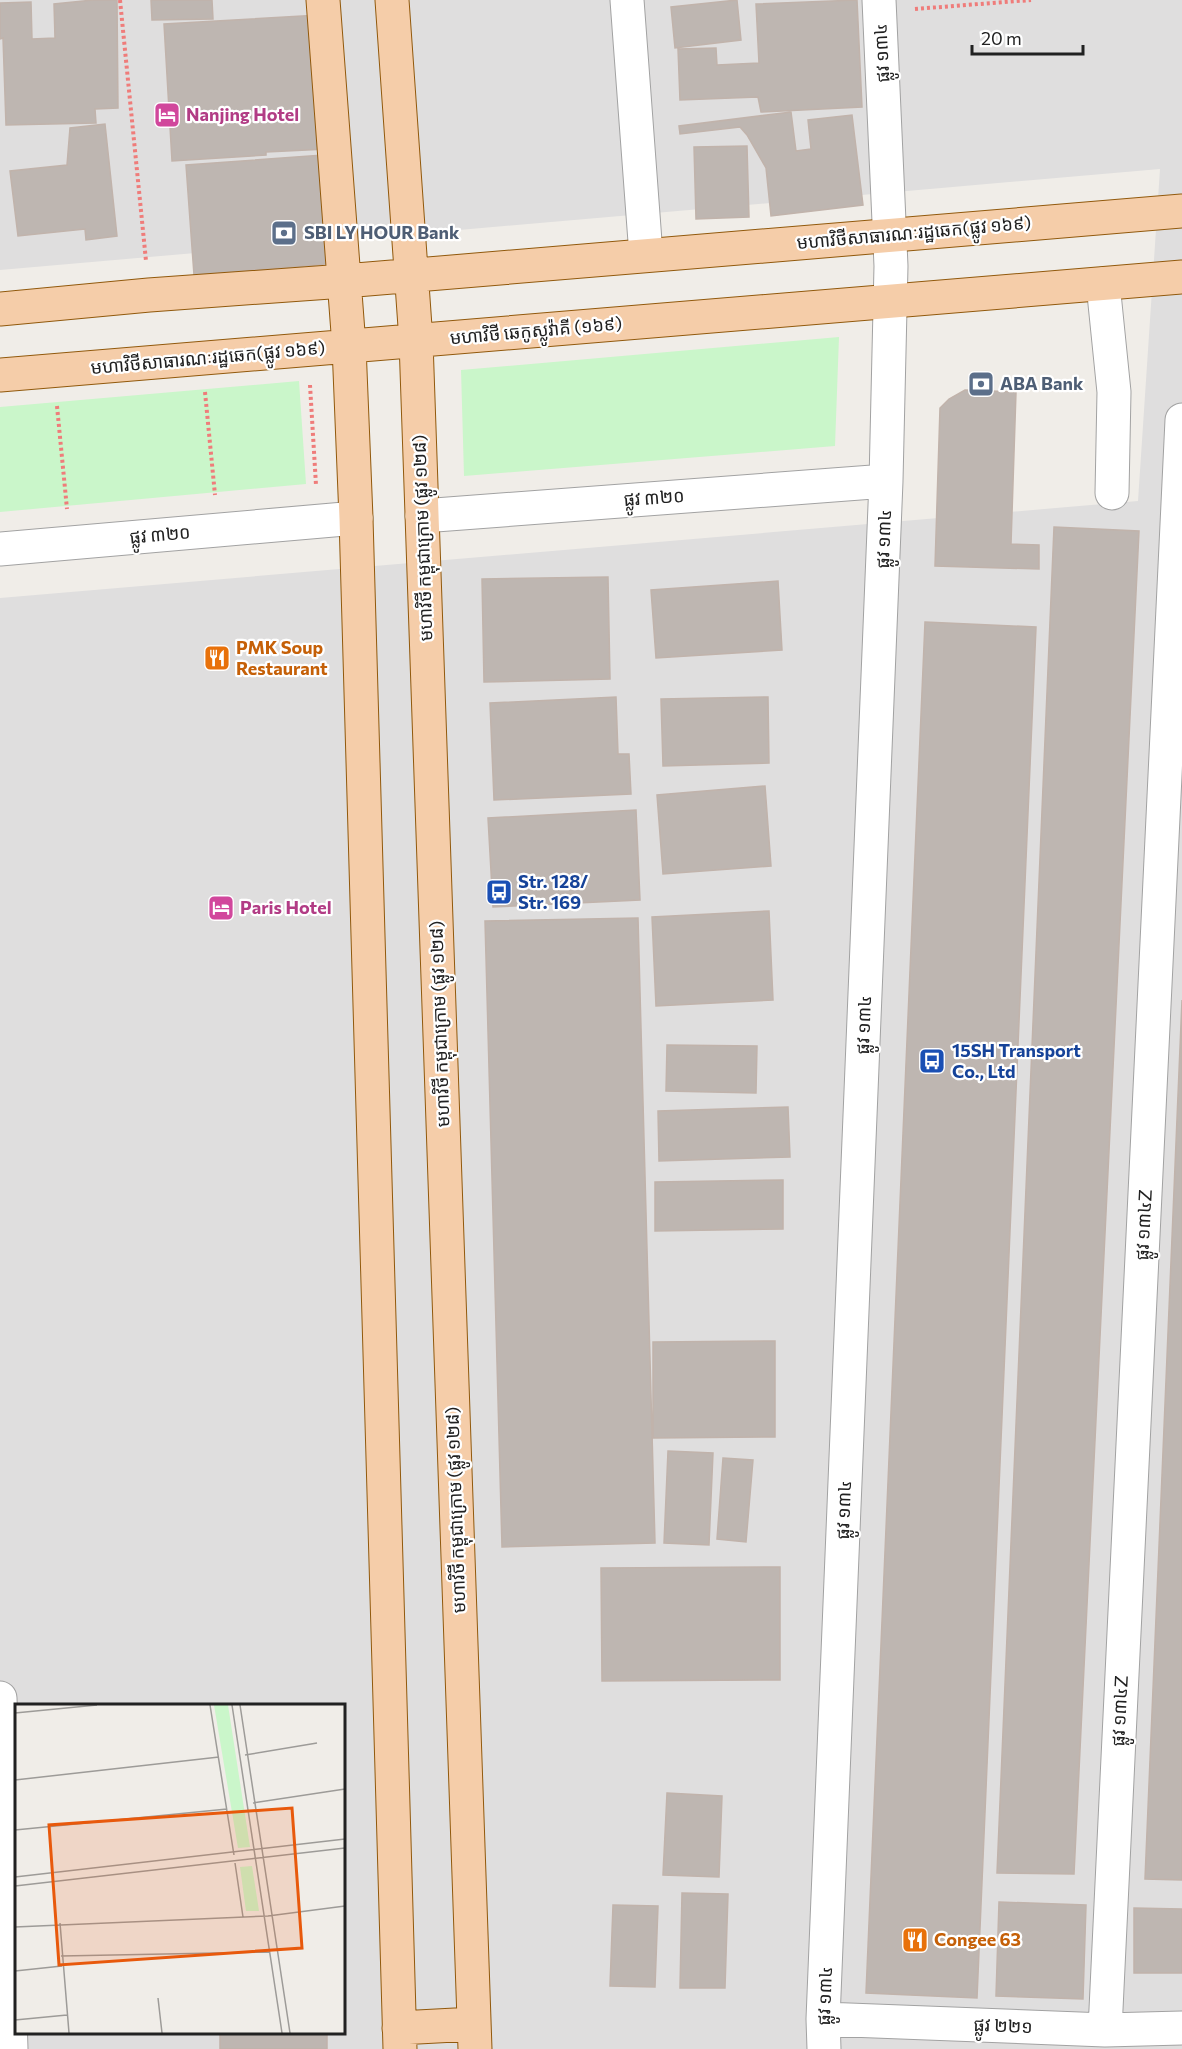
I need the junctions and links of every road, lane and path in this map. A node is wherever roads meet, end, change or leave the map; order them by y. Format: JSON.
{"nodes":[{"id":1,"x":120,"y":0,"type":"edge"},
{"id":2,"x":323,"y":0,"type":"edge"},
{"id":3,"x":392,"y":0,"type":"edge"},
{"id":4,"x":627,"y":0,"type":"edge"},
{"id":5,"x":1031,"y":0,"type":"edge"},
{"id":6,"x":879,"y":6,"type":"edge"},
{"id":7,"x":1182,"y":211,"type":"edge"},
{"id":8,"x":890,"y":236,"type":"junction"},
{"id":9,"x":646,"y":255,"type":"junction"},
{"id":10,"x":412,"y":275,"type":"junction"},
{"id":11,"x":1182,"y":277,"type":"edge"},
{"id":12,"x":344,"y":281,"type":"junction"},
{"id":13,"x":1103,"y":284,"type":"junction"},
{"id":14,"x":149,"y":294,"type":"junction"},
{"id":15,"x":890,"y":301,"type":"junction"},
{"id":16,"x":0,"y":309,"type":"edge"},
{"id":17,"x":416,"y":340,"type":"junction"},
{"id":18,"x":349,"y":346,"type":"junction"},
{"id":19,"x":310,"y":374,"type":"dead end"},
{"id":20,"x":0,"y":375,"type":"edge"},
{"id":21,"x":204,"y":382,"type":"dead end"},
{"id":22,"x":56,"y":395,"type":"dead end"},
{"id":23,"x":1182,"y":420,"type":"edge"},
{"id":24,"x":886,"y":481,"type":"junction"},
{"id":25,"x":316,"y":493,"type":"dead end"},
{"id":26,"x":1112,"y":493,"type":"dead end"},
{"id":27,"x":216,"y":502,"type":"dead end"},
{"id":28,"x":68,"y":516,"type":"dead end"},
{"id":29,"x":422,"y":516,"type":"junction"},
{"id":30,"x":356,"y":518,"type":"junction"},
{"id":31,"x":0,"y":549,"type":"edge"},
{"id":32,"x":0,"y":1698,"type":"edge"},
{"id":33,"x":1182,"y":2028,"type":"edge"},
{"id":34,"x":1105,"y":2030,"type":"junction"},
{"id":35,"x":824,"y":2034,"type":"edge"},
{"id":36,"x":474,"y":2036,"type":"edge"},
{"id":37,"x":399,"y":2039,"type":"edge"},
{"id":38,"x":10,"y":2049,"type":"edge"}],
"edges":[{"from":1,"to":14,"type":"path"},
{"from":2,"to":12,"type":"main road"},
{"from":3,"to":10,"type":"main road","name":"មហាវិថី កម្ពុជាក្រោម (ផ្លូវ ១២៨)"},
{"from":4,"to":9,"type":"street"},
{"from":5,"to":6,"type":"path"},
{"from":6,"to":8,"type":"street","name":"ផ្លូវ ១៣៤"},
{"from":7,"to":8,"type":"main road","name":"មហាវិថីសាធារណៈរដ្ឋឆេក(ផ្លូវ ១៦៩)"},
{"from":8,"to":9,"type":"main road","name":"មហាវិថីសាធារណៈរដ្ឋឆេក(ផ្លូវ ១៦៩)"},
{"from":8,"to":15,"type":"street","name":"ផ្លូវ ១៣៤"},
{"from":9,"to":10,"type":"main road"},
{"from":10,"to":12,"type":"main road"},
{"from":10,"to":17,"type":"main road","name":"មហាវិថី កម្ពុជាក្រោម (ផ្លូវ ១២៨)"},
{"from":11,"to":13,"type":"main road"},
{"from":12,"to":14,"type":"main road"},
{"from":12,"to":18,"type":"main road"},
{"from":13,"to":15,"type":"main road"},
{"from":13,"to":26,"type":"street"},
{"from":14,"to":16,"type":"main road"},
{"from":15,"to":17,"type":"main road","name":"មហាវិថី ឆេកូស្លូវ៉ាគី (១៦៩)"},
{"from":15,"to":24,"type":"street","name":"ផ្លូវ ១៣៤"},
{"from":17,"to":18,"type":"main road","name":"មហាវិថីសាធារណៈរដ្ឋឆេក(ផ្លូវ ១៦៩)"},
{"from":17,"to":29,"type":"main road","name":"មហាវិថី កម្ពុជាក្រោម (ផ្លូវ ១២៨)"},
{"from":18,"to":20,"type":"main road","name":"មហាវិថីសាធារណៈរដ្ឋឆេក(ផ្លូវ ១៦៩)"},
{"from":18,"to":30,"type":"main road"},
{"from":19,"to":25,"type":"path"},
{"from":21,"to":27,"type":"path"},
{"from":22,"to":28,"type":"path"},
{"from":23,"to":34,"type":"street","name":"ផ្លូវ ១៣៤Z"},
{"from":24,"to":29,"type":"street","name":"ផ្លូវ ៣២០"},
{"from":24,"to":35,"type":"street","name":"ផ្លូវ ១៣៤"},
{"from":29,"to":36,"type":"main road","name":"មហាវិថី កម្ពុជាក្រោម (ផ្លូវ ១២៨)"},
{"from":30,"to":31,"type":"street","name":"ផ្លូវ ៣២០"},
{"from":30,"to":37,"type":"main road"},
{"from":32,"to":38,"type":"street"},
{"from":33,"to":34,"type":"street","name":"ផ្លូវ ២២១"},
{"from":34,"to":35,"type":"street","name":"ផ្លូវ ២២១"},
{"from":36,"to":37,"type":"main road"}]}
